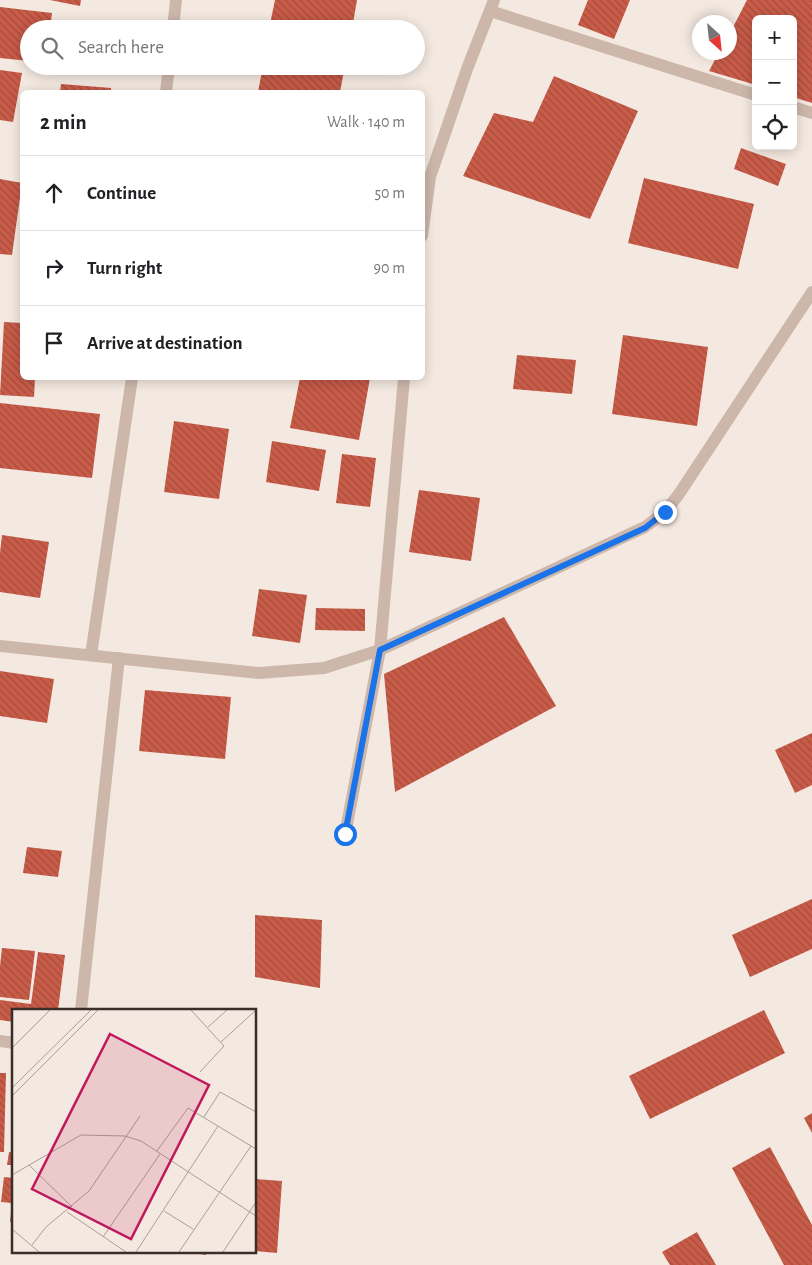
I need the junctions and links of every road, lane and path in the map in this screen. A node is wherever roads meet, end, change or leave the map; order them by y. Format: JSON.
{"nodes":[{"id":1,"x":176,"y":0,"type":"edge"},
{"id":2,"x":492,"y":6,"type":"edge"},
{"id":3,"x":174,"y":20,"type":"edge"},
{"id":4,"x":168,"y":75,"type":"edge"},
{"id":5,"x":166,"y":90,"type":"edge"},
{"id":6,"x":752,"y":94,"type":"edge"},
{"id":7,"x":797,"y":108,"type":"edge"},
{"id":8,"x":812,"y":113,"type":"edge"},
{"id":9,"x":425,"y":214,"type":"edge"},
{"id":10,"x":812,"y":292,"type":"edge"},
{"id":11,"x":132,"y":380,"type":"edge"},
{"id":12,"x":404,"y":380,"type":"edge"},
{"id":13,"x":0,"y":646,"type":"edge"},
{"id":14,"x":380,"y":650,"type":"junction"},
{"id":15,"x":91,"y":655,"type":"junction"},
{"id":16,"x":119,"y":658,"type":"junction"},
{"id":17,"x":345,"y":834,"type":"dead end"},
{"id":18,"x":81,"y":1009,"type":"edge"}],
"edges":[{"from":1,"to":3,"type":"street"},
{"from":2,"to":6,"type":"street"},
{"from":2,"to":9,"type":"street"},
{"from":4,"to":5,"type":"street"},
{"from":7,"to":8,"type":"street"},
{"from":10,"to":14,"type":"street"},
{"from":11,"to":15,"type":"street"},
{"from":12,"to":14,"type":"street"},
{"from":13,"to":15,"type":"street"},
{"from":14,"to":16,"type":"street"},
{"from":14,"to":17,"type":"street"},
{"from":15,"to":16,"type":"street"},
{"from":16,"to":18,"type":"street"}]}
